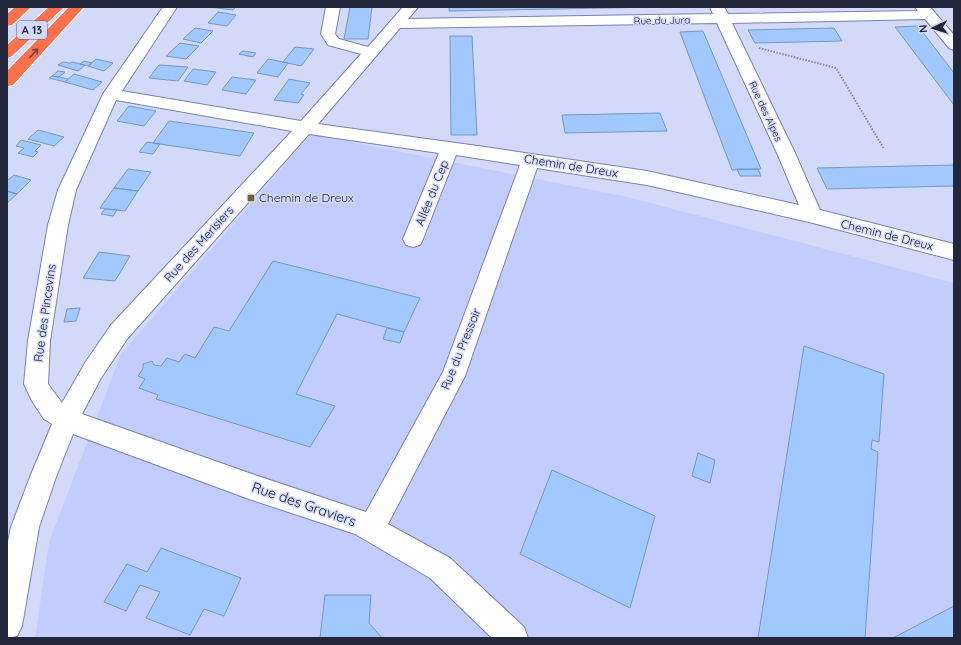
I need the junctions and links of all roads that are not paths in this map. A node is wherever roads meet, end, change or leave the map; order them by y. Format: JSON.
{"nodes":[{"id":1,"x":21,"y":7,"type":"edge"},
{"id":2,"x":24,"y":7,"type":"edge"},
{"id":3,"x":57,"y":7,"type":"edge"},
{"id":4,"x":77,"y":7,"type":"edge"},
{"id":5,"x":170,"y":7,"type":"edge"},
{"id":6,"x":334,"y":7,"type":"edge"},
{"id":7,"x":411,"y":7,"type":"edge"},
{"id":8,"x":925,"y":11,"type":"edge"},
{"id":9,"x":7,"y":13,"type":"edge"},
{"id":10,"x":720,"y":13,"type":"edge"},
{"id":11,"x":7,"y":22,"type":"edge"},
{"id":12,"x":395,"y":24,"type":"junction"},
{"id":13,"x":954,"y":45,"type":"edge"},
{"id":14,"x":370,"y":52,"type":"junction"},
{"id":15,"x":7,"y":53,"type":"edge"},
{"id":16,"x":7,"y":81,"type":"edge"},
{"id":17,"x":111,"y":94,"type":"junction"},
{"id":18,"x":305,"y":128,"type":"junction"},
{"id":19,"x":450,"y":148,"type":"junction"},
{"id":20,"x":531,"y":160,"type":"junction"},
{"id":21,"x":813,"y":216,"type":"junction"},
{"id":22,"x":413,"y":239,"type":"dead end"},
{"id":23,"x":954,"y":252,"type":"edge"},
{"id":24,"x":66,"y":420,"type":"junction"},
{"id":25,"x":371,"y":529,"type":"junction"},
{"id":26,"x":7,"y":626,"type":"edge"},
{"id":27,"x":513,"y":638,"type":"edge"}],
"edges":[{"from":1,"to":9,"type":"highway"},
{"from":2,"to":11,"type":"highway","number":"A 13"},
{"from":3,"to":15,"type":"highway","number":"A 13"},
{"from":16,"to":4,"type":"highway","one_way":true},
{"from":5,"to":17,"type":"street","name":"Rue des Pincevins"},
{"from":6,"to":14,"type":"street"},
{"from":7,"to":12,"type":"street","name":"Rue des Merisiers"},
{"from":8,"to":10,"type":"street","name":"Rue du Jura"},
{"from":8,"to":13,"type":"street"},
{"from":10,"to":12,"type":"street","name":"Rue du Jura"},
{"from":10,"to":21,"type":"street","name":"Rue des Alpes"},
{"from":12,"to":14,"type":"street","name":"Rue des Merisiers"},
{"from":14,"to":18,"type":"street","name":"Rue des Merisiers"},
{"from":17,"to":18,"type":"street","name":"Chemin de Dreux"},
{"from":17,"to":24,"type":"street","name":"Rue des Pincevins"},
{"from":18,"to":19,"type":"street","name":"Chemin de Dreux"},
{"from":18,"to":24,"type":"street","name":"Rue des Merisiers"},
{"from":19,"to":20,"type":"street","name":"Chemin de Dreux"},
{"from":19,"to":22,"type":"street","name":"Allée du Cep"},
{"from":20,"to":21,"type":"street","name":"Chemin de Dreux"},
{"from":20,"to":25,"type":"street","name":"Rue du Pressoir"},
{"from":21,"to":23,"type":"street","name":"Chemin de Dreux"},
{"from":24,"to":25,"type":"street","name":"Rue des Graviers"},
{"from":24,"to":26,"type":"street"},
{"from":25,"to":27,"type":"street","name":"Rue des Graviers"}]}
